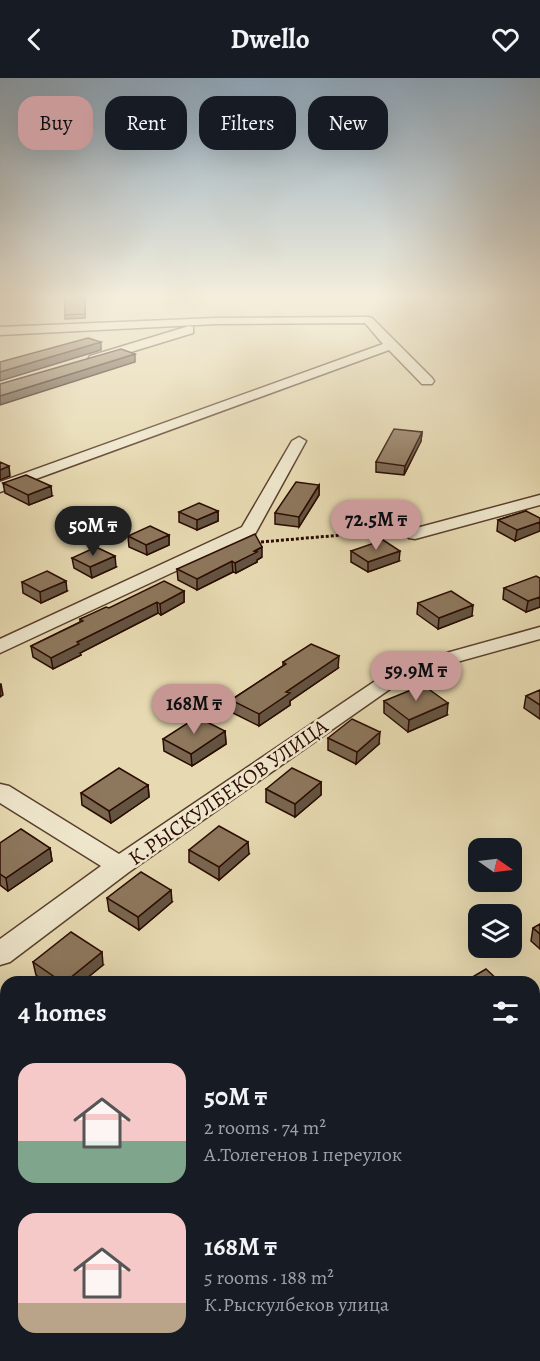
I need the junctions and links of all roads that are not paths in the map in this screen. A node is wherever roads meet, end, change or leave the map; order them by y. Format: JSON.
{"nodes":[{"id":1,"x":106,"y":355,"type":"edge"},
{"id":2,"x":364,"y":355,"type":"edge"},
{"id":3,"x":401,"y":355,"type":"edge"},
{"id":4,"x":80,"y":363,"type":"edge"},
{"id":5,"x":427,"y":381,"type":"dead end"},
{"id":6,"x":299,"y":441,"type":"dead end"},
{"id":7,"x":0,"y":487,"type":"edge"},
{"id":8,"x":540,"y":500,"type":"edge"},
{"id":9,"x":415,"y":534,"type":"road end"},
{"id":10,"x":539,"y":635,"type":"edge"},
{"id":11,"x":0,"y":647,"type":"edge"},
{"id":12,"x":0,"y":792,"type":"edge"},
{"id":13,"x":120,"y":866,"type":"junction"},
{"id":14,"x":0,"y":954,"type":"edge"}],
"edges":[{"from":1,"to":4,"type":"street"},
{"from":2,"to":7,"type":"street"},
{"from":3,"to":5,"type":"street"},
{"from":6,"to":11,"type":"street"},
{"from":8,"to":9,"type":"street"},
{"from":10,"to":13,"type":"street","name":"К.РЫСКУЛБЕКОВ УЛИЦА"},
{"from":12,"to":13,"type":"street"},
{"from":13,"to":14,"type":"street","name":"К.РЫСКУЛБЕКОВ УЛИЦА"}]}
